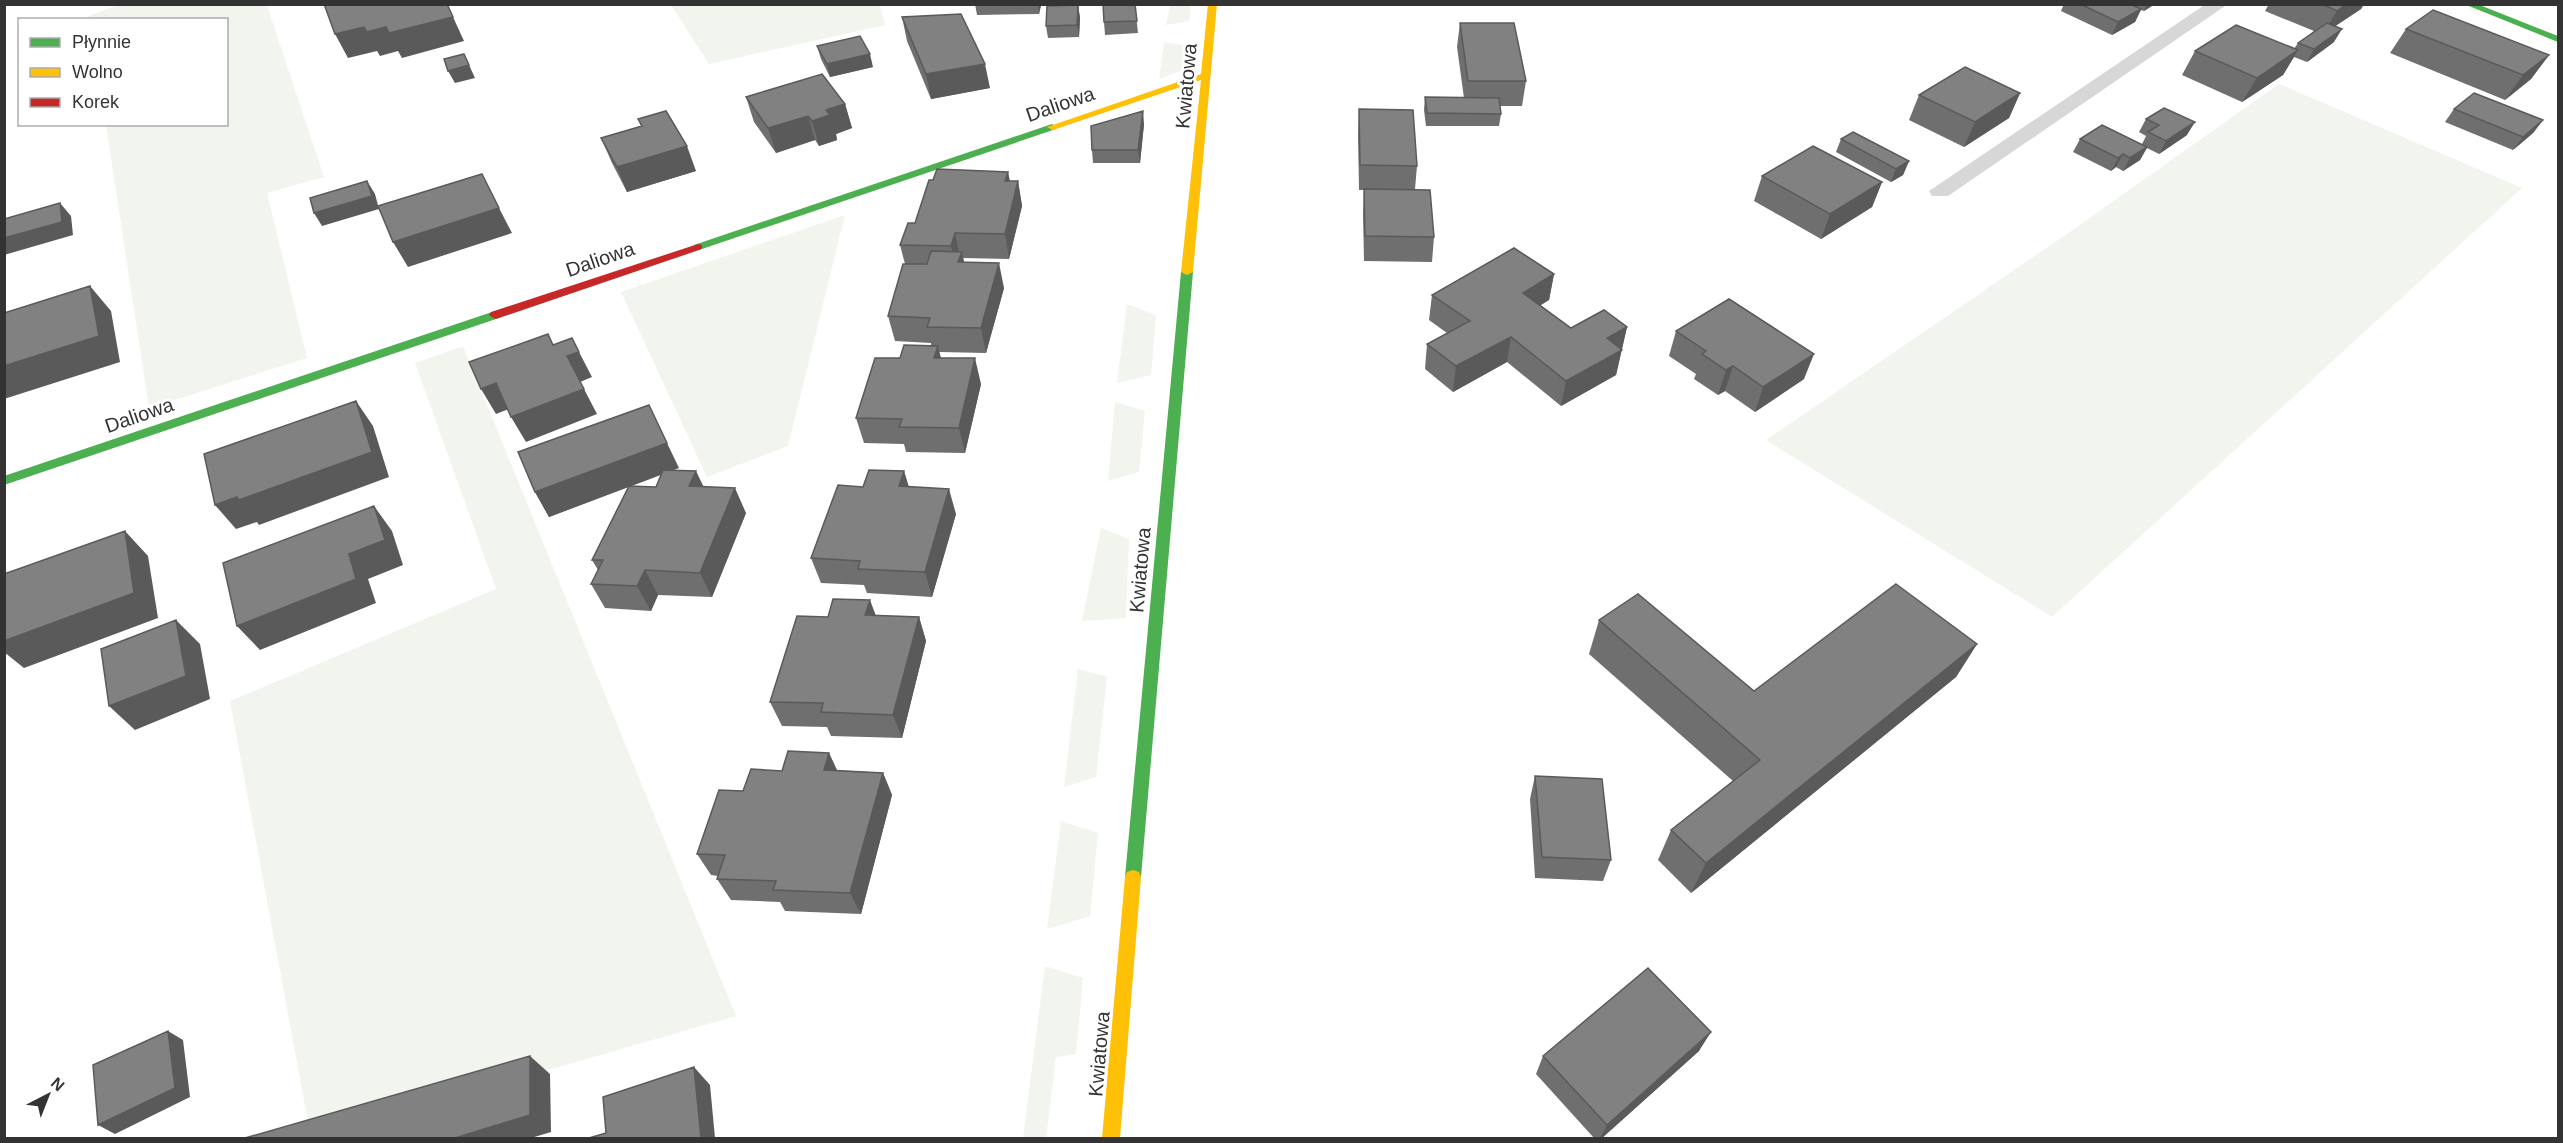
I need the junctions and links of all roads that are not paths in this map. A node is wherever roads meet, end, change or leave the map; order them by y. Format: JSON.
{"nodes":[{"id":1,"x":1213,"y":4,"type":"edge"},
{"id":2,"x":2218,"y":4,"type":"edge"},
{"id":3,"x":2468,"y":4,"type":"edge"},
{"id":4,"x":2559,"y":39,"type":"edge"},
{"id":5,"x":1207,"y":75,"type":"junction"},
{"id":6,"x":1940,"y":191,"type":"dead end"},
{"id":7,"x":4,"y":481,"type":"edge"},
{"id":8,"x":1111,"y":1138,"type":"edge"}],
"edges":[{"from":1,"to":5,"type":"main road","name":"Kwiatowa"},
{"from":2,"to":6,"type":"lane"},
{"from":3,"to":4,"type":"main road"},
{"from":5,"to":7,"type":"main road","name":"Daliowa"},
{"from":5,"to":8,"type":"main road","name":"Kwiatowa"}]}
